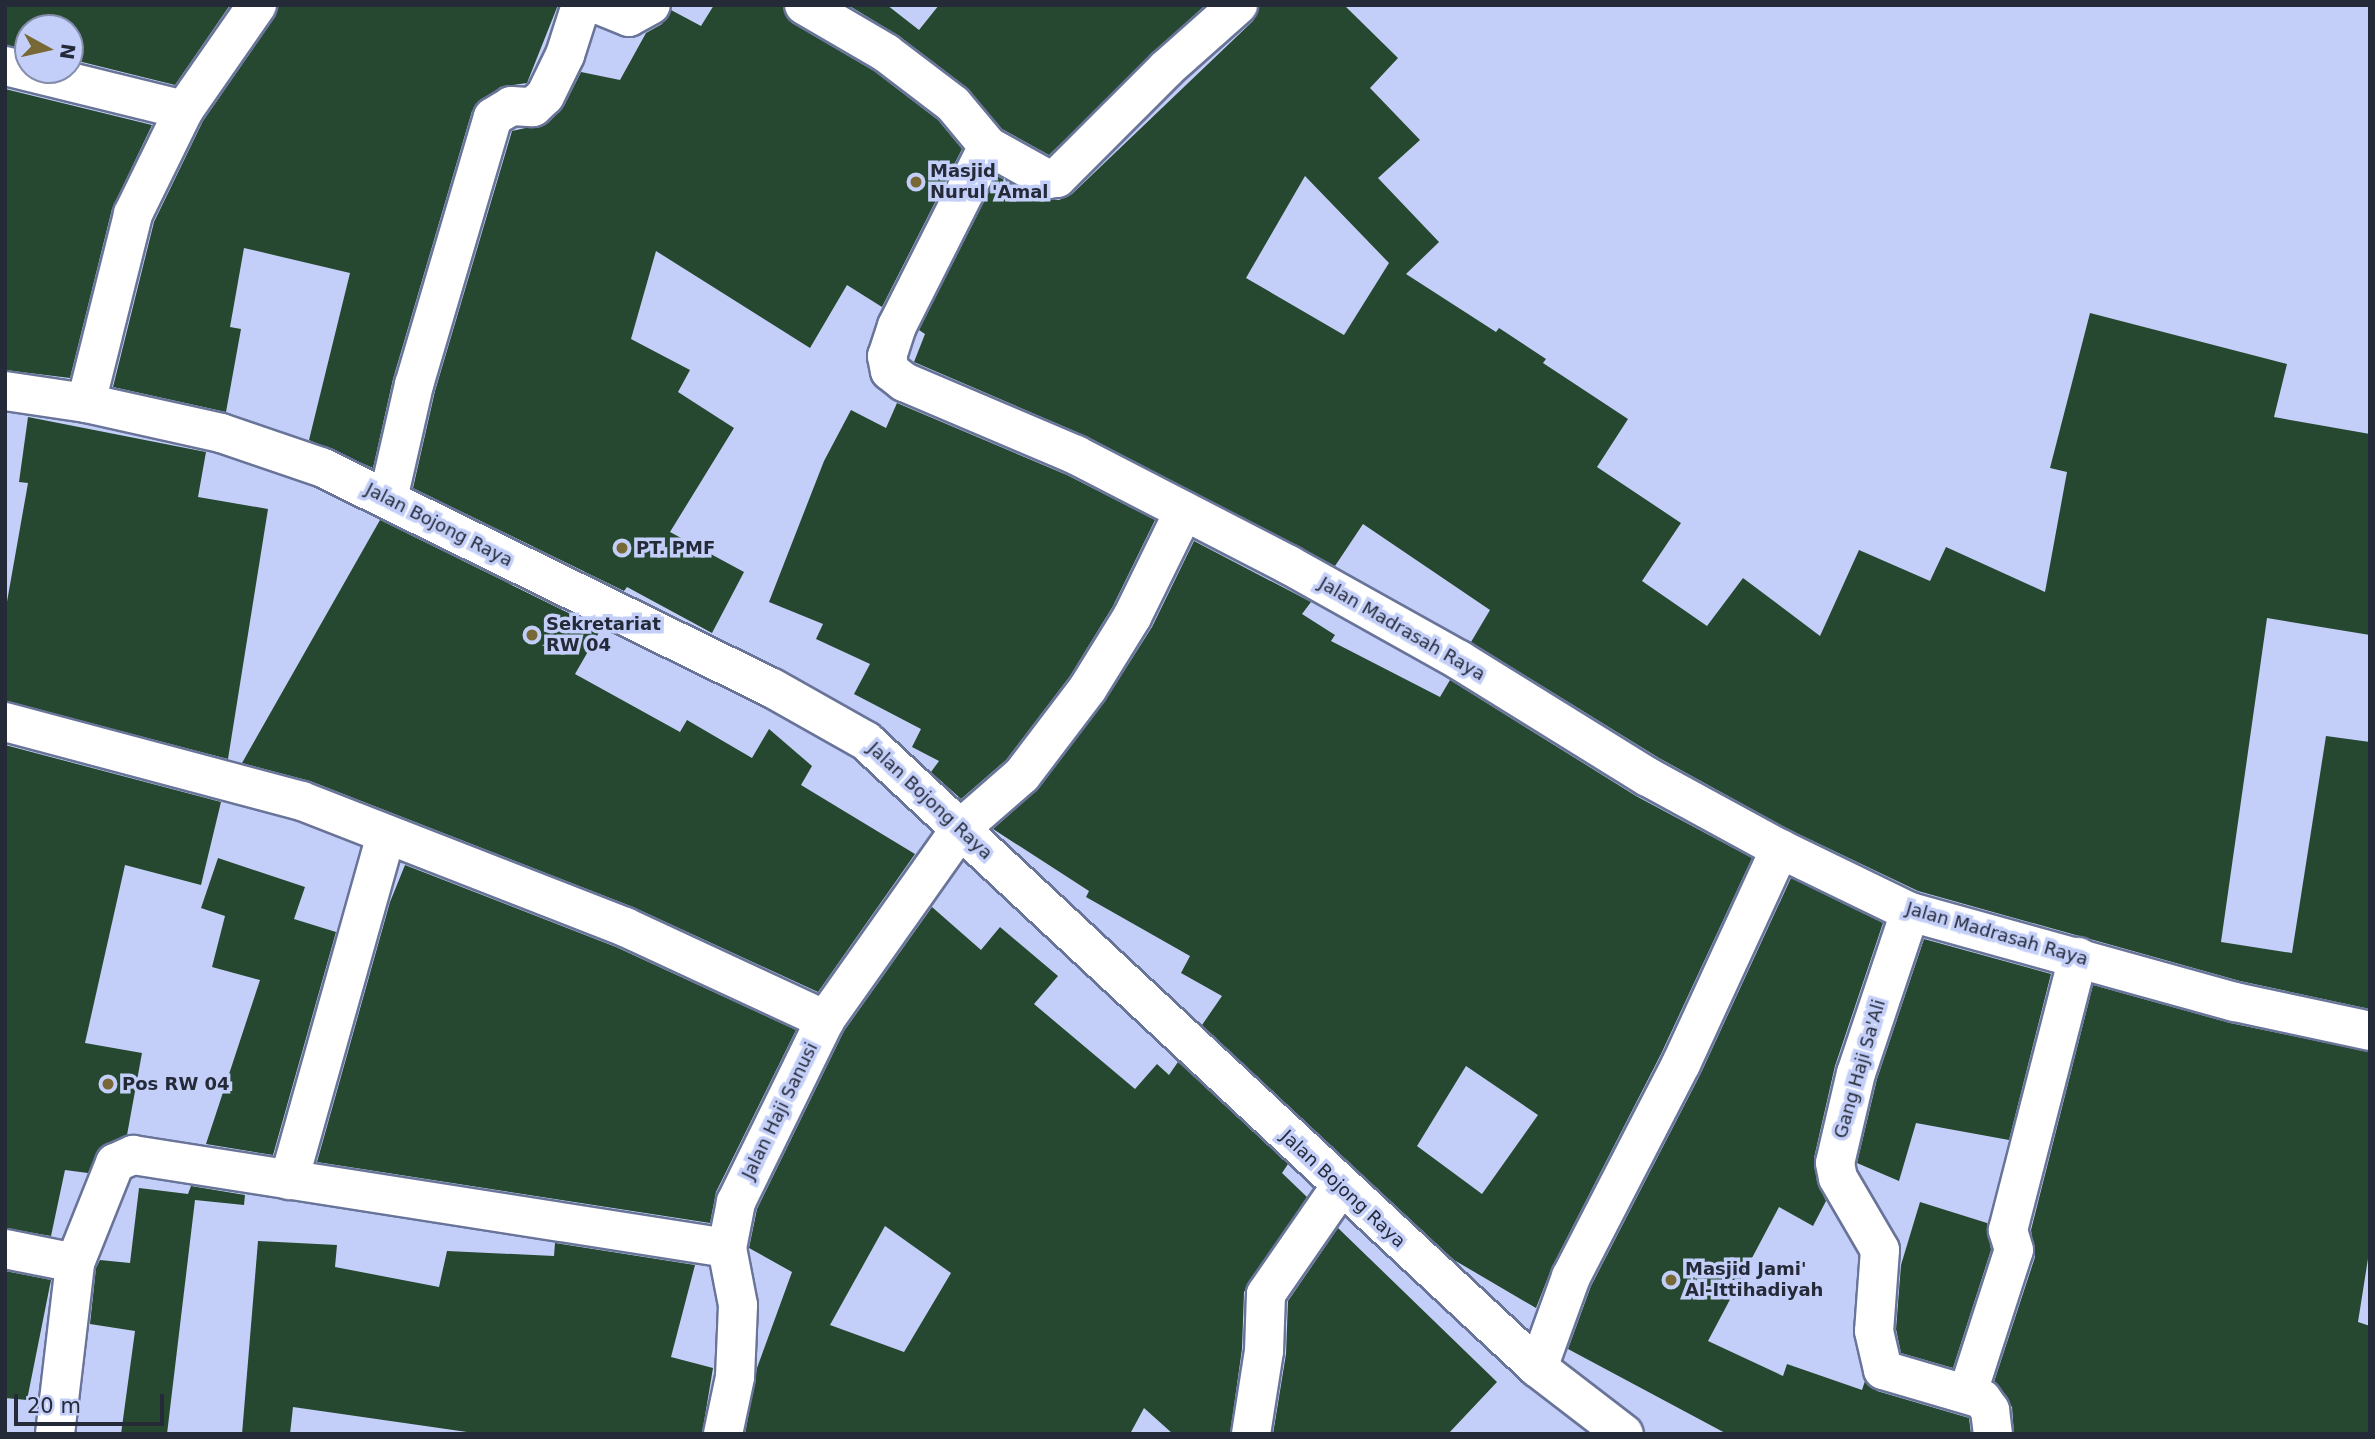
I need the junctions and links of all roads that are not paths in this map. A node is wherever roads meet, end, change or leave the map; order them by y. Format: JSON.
{"nodes":[{"id":1,"x":257,"y":5,"type":"edge"},
{"id":2,"x":581,"y":5,"type":"edge"},
{"id":3,"x":599,"y":5,"type":"edge"},
{"id":4,"x":651,"y":5,"type":"edge"},
{"id":5,"x":804,"y":5,"type":"edge"},
{"id":6,"x":1238,"y":5,"type":"edge"},
{"id":7,"x":5,"y":66,"type":"edge"},
{"id":8,"x":184,"y":110,"type":"junction"},
{"id":9,"x":988,"y":146,"type":"junction"},
{"id":10,"x":5,"y":391,"type":"edge"},
{"id":11,"x":86,"y":403,"type":"junction"},
{"id":12,"x":388,"y":499,"type":"junction"},
{"id":13,"x":1184,"y":510,"type":"junction"},
{"id":14,"x":5,"y":722,"type":"edge"},
{"id":15,"x":960,"y":829,"type":"junction"},
{"id":16,"x":386,"y":834,"type":"junction"},
{"id":17,"x":1780,"y":849,"type":"junction"},
{"id":18,"x":1910,"y":912,"type":"junction"},
{"id":19,"x":2078,"y":957,"type":"junction"},
{"id":20,"x":825,"y":1020,"type":"junction"},
{"id":21,"x":2370,"y":1031,"type":"edge"},
{"id":22,"x":289,"y":1180,"type":"junction"},
{"id":23,"x":1340,"y":1187,"type":"junction"},
{"id":24,"x":727,"y":1248,"type":"junction"},
{"id":25,"x":5,"y":1249,"type":"edge"},
{"id":26,"x":75,"y":1263,"type":"junction"},
{"id":27,"x":1538,"y":1368,"type":"junction"},
{"id":28,"x":1968,"y":1392,"type":"junction"},
{"id":29,"x":55,"y":1434,"type":"edge"},
{"id":30,"x":723,"y":1434,"type":"edge"},
{"id":31,"x":1251,"y":1434,"type":"edge"},
{"id":32,"x":1624,"y":1434,"type":"edge"},
{"id":33,"x":1993,"y":1434,"type":"edge"}],
"edges":[{"from":1,"to":8,"type":"street"},
{"from":2,"to":12,"type":"street"},
{"from":3,"to":4,"type":"street"},
{"from":5,"to":9,"type":"street"},
{"from":6,"to":9,"type":"street"},
{"from":7,"to":8,"type":"street"},
{"from":8,"to":11,"type":"street"},
{"from":9,"to":13,"type":"street","name":"Jalan Madrasah Raya"},
{"from":10,"to":11,"type":"street","name":"Jalan Bojong Raya"},
{"from":11,"to":12,"type":"street","name":"Jalan Bojong Raya"},
{"from":12,"to":15,"type":"street","name":"Jalan Bojong Raya"},
{"from":13,"to":15,"type":"street","name":"Jalan Haji Sanusi"},
{"from":13,"to":17,"type":"street","name":"Jalan Madrasah Raya"},
{"from":14,"to":16,"type":"street"},
{"from":15,"to":20,"type":"street","name":"Jalan Haji Sanusi"},
{"from":15,"to":23,"type":"street","name":"Jalan Bojong Raya"},
{"from":16,"to":20,"type":"street"},
{"from":16,"to":22,"type":"street"},
{"from":17,"to":18,"type":"street","name":"Jalan Madrasah Raya"},
{"from":17,"to":27,"type":"street"},
{"from":18,"to":19,"type":"street","name":"Jalan Madrasah Raya"},
{"from":18,"to":28,"type":"street","name":"Gang Haji Sa'Ali"},
{"from":19,"to":21,"type":"street","name":"Jalan Madrasah Raya"},
{"from":19,"to":28,"type":"street"},
{"from":20,"to":24,"type":"street","name":"Jalan Haji Sanusi"},
{"from":22,"to":24,"type":"street"},
{"from":22,"to":26,"type":"street"},
{"from":23,"to":27,"type":"street","name":"Jalan Bojong Raya"},
{"from":23,"to":31,"type":"street"},
{"from":24,"to":30,"type":"street","name":"Jalan Haji Sanusi"},
{"from":25,"to":26,"type":"street"},
{"from":26,"to":29,"type":"street"},
{"from":27,"to":32,"type":"street","name":"Jalan Bojong Raya"},
{"from":28,"to":33,"type":"street"}]}
